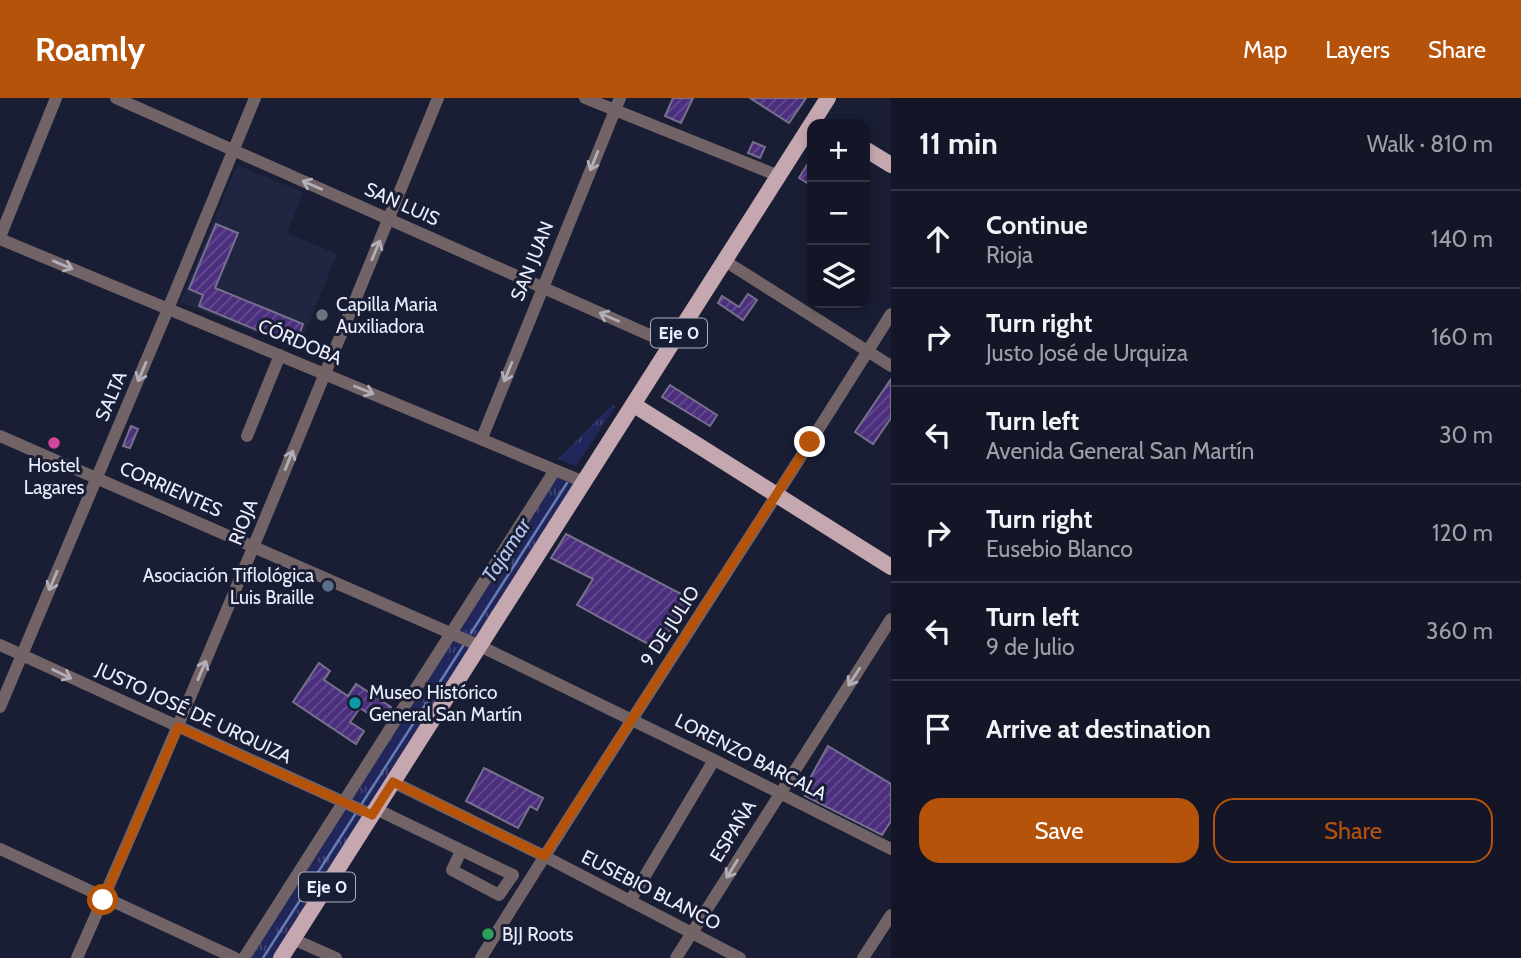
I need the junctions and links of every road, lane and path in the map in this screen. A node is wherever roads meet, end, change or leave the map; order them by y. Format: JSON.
{"nodes":[{"id":1,"x":56,"y":98,"type":"edge"},
{"id":2,"x":116,"y":98,"type":"edge"},
{"id":3,"x":255,"y":98,"type":"edge"},
{"id":4,"x":438,"y":98,"type":"edge"},
{"id":5,"x":585,"y":98,"type":"edge"},
{"id":6,"x":828,"y":98,"type":"edge"},
{"id":7,"x":617,"y":104,"type":"edge"},
{"id":8,"x":821,"y":119,"type":"edge"},
{"id":9,"x":807,"y":138,"type":"edge"},
{"id":10,"x":233,"y":150,"type":"junction"},
{"id":11,"x":870,"y":152,"type":"edge"},
{"id":12,"x":891,"y":165,"type":"edge"},
{"id":13,"x":779,"y":176,"type":"junction"},
{"id":14,"x":388,"y":219,"type":"junction"},
{"id":15,"x":0,"y":238,"type":"edge"},
{"id":16,"x":725,"y":261,"type":"junction"},
{"id":17,"x":542,"y":287,"type":"junction"},
{"id":18,"x":168,"y":309,"type":"junction"},
{"id":19,"x":891,"y":314,"type":"edge"},
{"id":20,"x":672,"y":345,"type":"junction"},
{"id":21,"x":867,"y":352,"type":"junction"},
{"id":22,"x":280,"y":355,"type":"junction"},
{"id":23,"x":891,"y":366,"type":"edge"},
{"id":24,"x":324,"y":374,"type":"junction"},
{"id":25,"x":634,"y":405,"type":"junction"},
{"id":26,"x":0,"y":436,"type":"edge"},
{"id":27,"x":247,"y":436,"type":"dead end"},
{"id":28,"x":482,"y":438,"type":"junction"},
{"id":29,"x":555,"y":470,"type":"junction"},
{"id":30,"x":97,"y":478,"type":"junction"},
{"id":31,"x":584,"y":482,"type":"junction"},
{"id":32,"x":776,"y":495,"type":"junction"},
{"id":33,"x":254,"y":547,"type":"junction"},
{"id":34,"x":891,"y":567,"type":"edge"},
{"id":35,"x":891,"y":619,"type":"edge"},
{"id":36,"x":451,"y":633,"type":"junction"},
{"id":37,"x":0,"y":645,"type":"edge"},
{"id":38,"x":480,"y":646,"type":"junction"},
{"id":39,"x":22,"y":655,"type":"junction"},
{"id":40,"x":0,"y":707,"type":"edge"},
{"id":41,"x":633,"y":720,"type":"junction"},
{"id":42,"x":178,"y":727,"type":"junction"},
{"id":43,"x":714,"y":760,"type":"junction"},
{"id":44,"x":393,"y":782,"type":"junction"},
{"id":45,"x":780,"y":793,"type":"junction"},
{"id":46,"x":343,"y":802,"type":"junction"},
{"id":47,"x":374,"y":812,"type":"junction"},
{"id":48,"x":0,"y":849,"type":"edge"},
{"id":49,"x":891,"y":849,"type":"edge"},
{"id":50,"x":461,"y":850,"type":"junction"},
{"id":51,"x":544,"y":856,"type":"junction"},
{"id":52,"x":104,"y":897,"type":"junction"},
{"id":53,"x":630,"y":901,"type":"junction"},
{"id":54,"x":891,"y":915,"type":"edge"},
{"id":55,"x":692,"y":933,"type":"junction"},
{"id":56,"x":293,"y":939,"type":"junction"},
{"id":57,"x":78,"y":958,"type":"edge"},
{"id":58,"x":235,"y":958,"type":"edge"},
{"id":59,"x":244,"y":958,"type":"edge"},
{"id":60,"x":281,"y":958,"type":"edge"},
{"id":61,"x":336,"y":958,"type":"edge"},
{"id":62,"x":481,"y":958,"type":"edge"},
{"id":63,"x":676,"y":958,"type":"edge"},
{"id":64,"x":740,"y":958,"type":"edge"},
{"id":65,"x":863,"y":958,"type":"edge"}],
"edges":[{"from":1,"to":15,"type":"street"},
{"from":2,"to":10,"type":"street","name":"SAN LUIS"},
{"from":3,"to":10,"type":"street","name":"SALTA"},
{"from":4,"to":14,"type":"street","name":"RIOJA"},
{"from":5,"to":7,"type":"street"},
{"from":6,"to":8,"type":"main road","number":"Eje 0"},
{"from":7,"to":13,"type":"street"},
{"from":7,"to":17,"type":"street","name":"SAN JUAN","one_way":true},
{"from":9,"to":13,"type":"main road","number":"Eje 0"},
{"from":14,"to":10,"type":"street","name":"SAN LUIS","one_way":true},
{"from":10,"to":18,"type":"street","name":"SALTA"},
{"from":11,"to":12,"type":"main road"},
{"from":13,"to":16,"type":"main road","number":"Eje 0"},
{"from":14,"to":17,"type":"street","name":"SAN LUIS"},
{"from":24,"to":14,"type":"street","name":"RIOJA","one_way":true},
{"from":15,"to":18,"type":"street","name":"CÓRDOBA","one_way":true},
{"from":16,"to":20,"type":"main road","number":"Eje 0"},
{"from":16,"to":21,"type":"street"},
{"from":20,"to":17,"type":"street","name":"SAN LUIS","one_way":true},
{"from":17,"to":28,"type":"street","name":"SAN JUAN","one_way":true},
{"from":18,"to":22,"type":"street","name":"CÓRDOBA"},
{"from":18,"to":30,"type":"street","name":"SALTA","one_way":true},
{"from":19,"to":21,"type":"street","name":"9 DE JULIO"},
{"from":20,"to":25,"type":"main road","number":"Eje 0"},
{"from":21,"to":23,"type":"street"},
{"from":21,"to":32,"type":"street","name":"9 DE JULIO"},
{"from":22,"to":24,"type":"street","name":"CÓRDOBA"},
{"from":22,"to":27,"type":"street"},
{"from":24,"to":28,"type":"street","name":"CÓRDOBA","one_way":true},
{"from":33,"to":24,"type":"street","name":"RIOJA","one_way":true},
{"from":25,"to":31,"type":"main road","number":"Eje 0"},
{"from":25,"to":32,"type":"main road"},
{"from":26,"to":30,"type":"street","name":"CORRIENTES"},
{"from":28,"to":29,"type":"street","name":"CÓRDOBA"},
{"from":29,"to":31,"type":"street","name":"CÓRDOBA"},
{"from":29,"to":36,"type":"street"},
{"from":30,"to":33,"type":"street","name":"CORRIENTES"},
{"from":30,"to":39,"type":"street","name":"SALTA","one_way":true},
{"from":31,"to":38,"type":"main road","number":"Eje 0"},
{"from":32,"to":34,"type":"main road"},
{"from":32,"to":41,"type":"street","name":"9 DE JULIO"},
{"from":33,"to":36,"type":"street","name":"CORRIENTES"},
{"from":42,"to":33,"type":"street","name":"RIOJA","one_way":true},
{"from":35,"to":45,"type":"street","name":"ESPAÑA","one_way":true},
{"from":36,"to":38,"type":"street","name":"CORRIENTES"},
{"from":36,"to":46,"type":"street"},
{"from":37,"to":39,"type":"street","name":"JUSTO JOSÉ DE URQUIZA"},
{"from":38,"to":41,"type":"street","name":"LORENZO BARCALA"},
{"from":38,"to":44,"type":"main road","number":"Eje 0"},
{"from":39,"to":40,"type":"street","name":"SALTA"},
{"from":39,"to":42,"type":"street","name":"JUSTO JOSÉ DE URQUIZA","one_way":true},
{"from":41,"to":43,"type":"street","name":"LORENZO BARCALA"},
{"from":41,"to":51,"type":"street","name":"9 DE JULIO"},
{"from":42,"to":46,"type":"street","name":"JUSTO JOSÉ DE URQUIZA"},
{"from":42,"to":52,"type":"street","name":"RIOJA"},
{"from":43,"to":45,"type":"street","name":"LORENZO BARCALA"},
{"from":43,"to":53,"type":"street"},
{"from":44,"to":47,"type":"main road","number":"Eje 0"},
{"from":44,"to":51,"type":"street","name":"EUSEBIO BLANCO"},
{"from":45,"to":49,"type":"street","name":"LORENZO BARCALA"},
{"from":45,"to":55,"type":"street","name":"ESPAÑA","one_way":true},
{"from":46,"to":47,"type":"street","name":"JUSTO JOSÉ DE URQUIZA"},
{"from":46,"to":59,"type":"street"},
{"from":47,"to":50,"type":"street","name":"JUSTO JOSÉ DE URQUIZA"},
{"from":47,"to":56,"type":"main road","number":"Eje 0"},
{"from":48,"to":52,"type":"street"},
{"from":50,"to":50,"type":"street","name":"JUSTO JOSÉ DE URQUIZA"},
{"from":51,"to":53,"type":"street","name":"EUSEBIO BLANCO"},
{"from":51,"to":62,"type":"street","name":"9 DE JULIO"},
{"from":52,"to":57,"type":"street","name":"RIOJA"},
{"from":52,"to":58,"type":"street"},
{"from":53,"to":55,"type":"street","name":"EUSEBIO BLANCO"},
{"from":54,"to":65,"type":"street"},
{"from":55,"to":63,"type":"street","name":"ESPAÑA"},
{"from":55,"to":64,"type":"street","name":"EUSEBIO BLANCO"},
{"from":56,"to":60,"type":"main road","number":"Eje 0"},
{"from":56,"to":61,"type":"street"}]}
